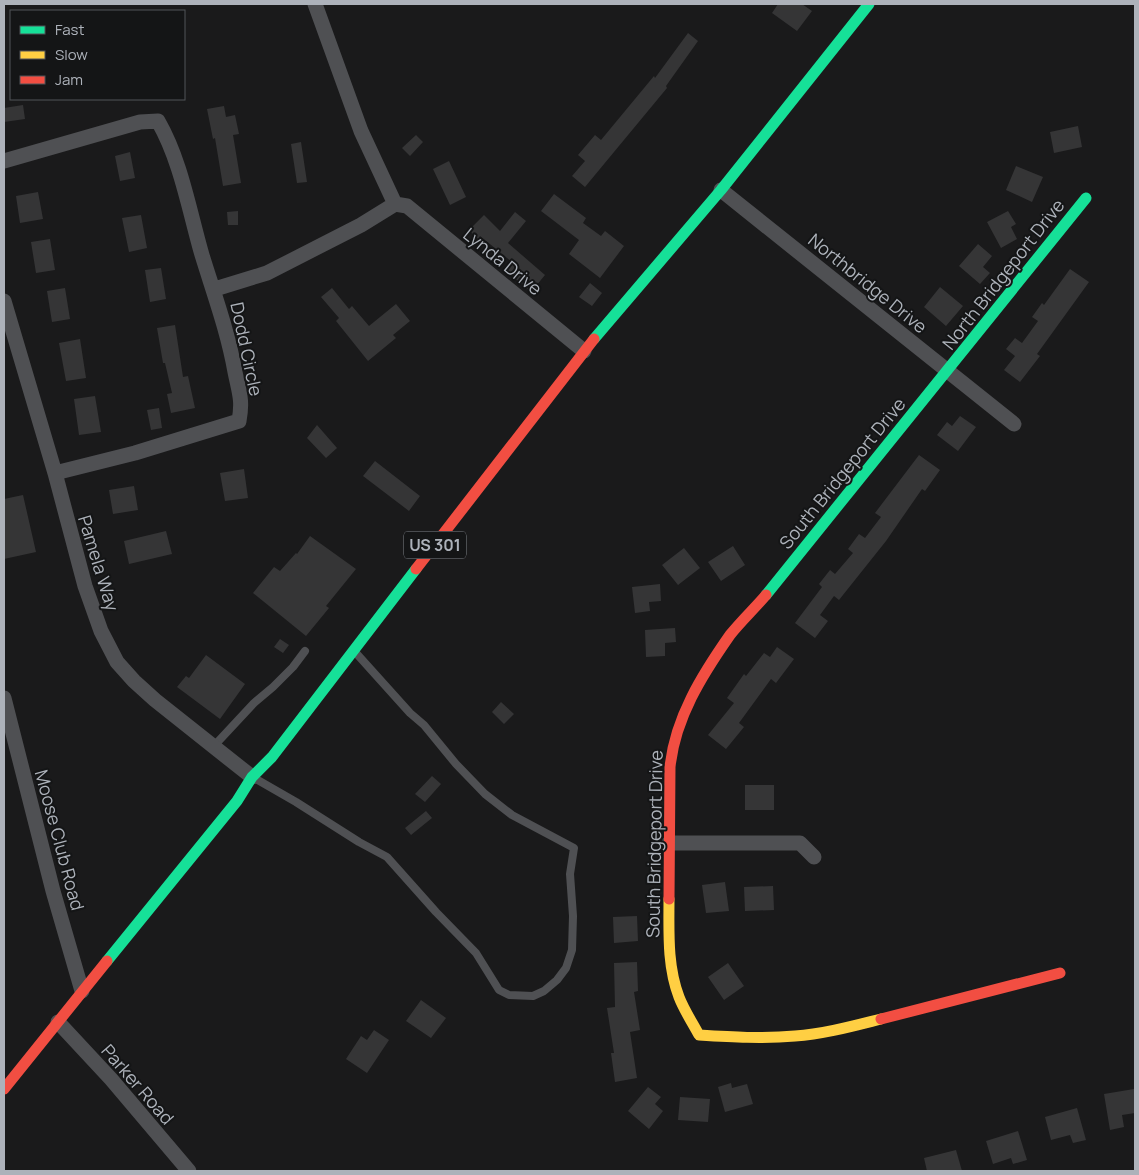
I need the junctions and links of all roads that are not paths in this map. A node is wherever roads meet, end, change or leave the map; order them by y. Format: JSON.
{"nodes":[{"id":1,"x":315,"y":4,"type":"edge"},
{"id":2,"x":869,"y":4,"type":"edge"},
{"id":3,"x":4,"y":161,"type":"edge"},
{"id":4,"x":721,"y":190,"type":"junction"},
{"id":5,"x":1086,"y":198,"type":"dead end"},
{"id":6,"x":395,"y":204,"type":"junction"},
{"id":7,"x":215,"y":290,"type":"junction"},
{"id":8,"x":4,"y":301,"type":"edge"},
{"id":9,"x":9,"y":341,"type":"edge"},
{"id":10,"x":584,"y":352,"type":"junction"},
{"id":11,"x":948,"y":371,"type":"junction"},
{"id":12,"x":1014,"y":424,"type":"dead end"},
{"id":13,"x":55,"y":473,"type":"junction"},
{"id":14,"x":354,"y":650,"type":"junction"},
{"id":15,"x":305,"y":651,"type":"dead end"},
{"id":16,"x":4,"y":698,"type":"edge"},
{"id":17,"x":213,"y":747,"type":"junction"},
{"id":18,"x":252,"y":777,"type":"junction"},
{"id":19,"x":669,"y":843,"type":"junction"},
{"id":20,"x":814,"y":857,"type":"dead end"},
{"id":21,"x":1060,"y":973,"type":"dead end"},
{"id":22,"x":82,"y":992,"type":"junction"},
{"id":23,"x":58,"y":1022,"type":"junction"},
{"id":24,"x":4,"y":1089,"type":"edge"},
{"id":25,"x":189,"y":1171,"type":"edge"}],
"edges":[{"from":1,"to":6,"type":"street"},
{"from":2,"to":4,"type":"main road","number":"US 301"},
{"from":3,"to":7,"type":"street","name":"Dodd Circle"},
{"from":4,"to":10,"type":"main road","number":"US 301"},
{"from":4,"to":11,"type":"street","name":"Northbridge Drive"},
{"from":5,"to":11,"type":"main road","name":"North Bridgeport Drive"},
{"from":6,"to":7,"type":"street"},
{"from":6,"to":10,"type":"street","name":"Lynda Drive"},
{"from":7,"to":13,"type":"street","name":"Dodd Circle"},
{"from":8,"to":9,"type":"street","name":"Pamela Way"},
{"from":9,"to":13,"type":"street","name":"Pamela Way"},
{"from":10,"to":14,"type":"main road","number":"US 301"},
{"from":11,"to":12,"type":"street","name":"Northbridge Drive"},
{"from":11,"to":19,"type":"main road","name":"South Bridgeport Drive"},
{"from":13,"to":17,"type":"street","name":"Pamela Way"},
{"from":14,"to":18,"type":"main road","number":"US 301"},
{"from":14,"to":18,"type":"lane"},
{"from":15,"to":17,"type":"lane"},
{"from":16,"to":22,"type":"street","name":"Moose Club Road"},
{"from":17,"to":18,"type":"street","name":"Pamela Way"},
{"from":18,"to":22,"type":"main road","number":"US 301"},
{"from":19,"to":20,"type":"street"},
{"from":19,"to":21,"type":"main road","name":"South Bridgeport Drive"},
{"from":22,"to":23,"type":"main road","number":"US 301"},
{"from":23,"to":24,"type":"main road","number":"US 301"},
{"from":23,"to":25,"type":"street","name":"Parker Road"}]}
